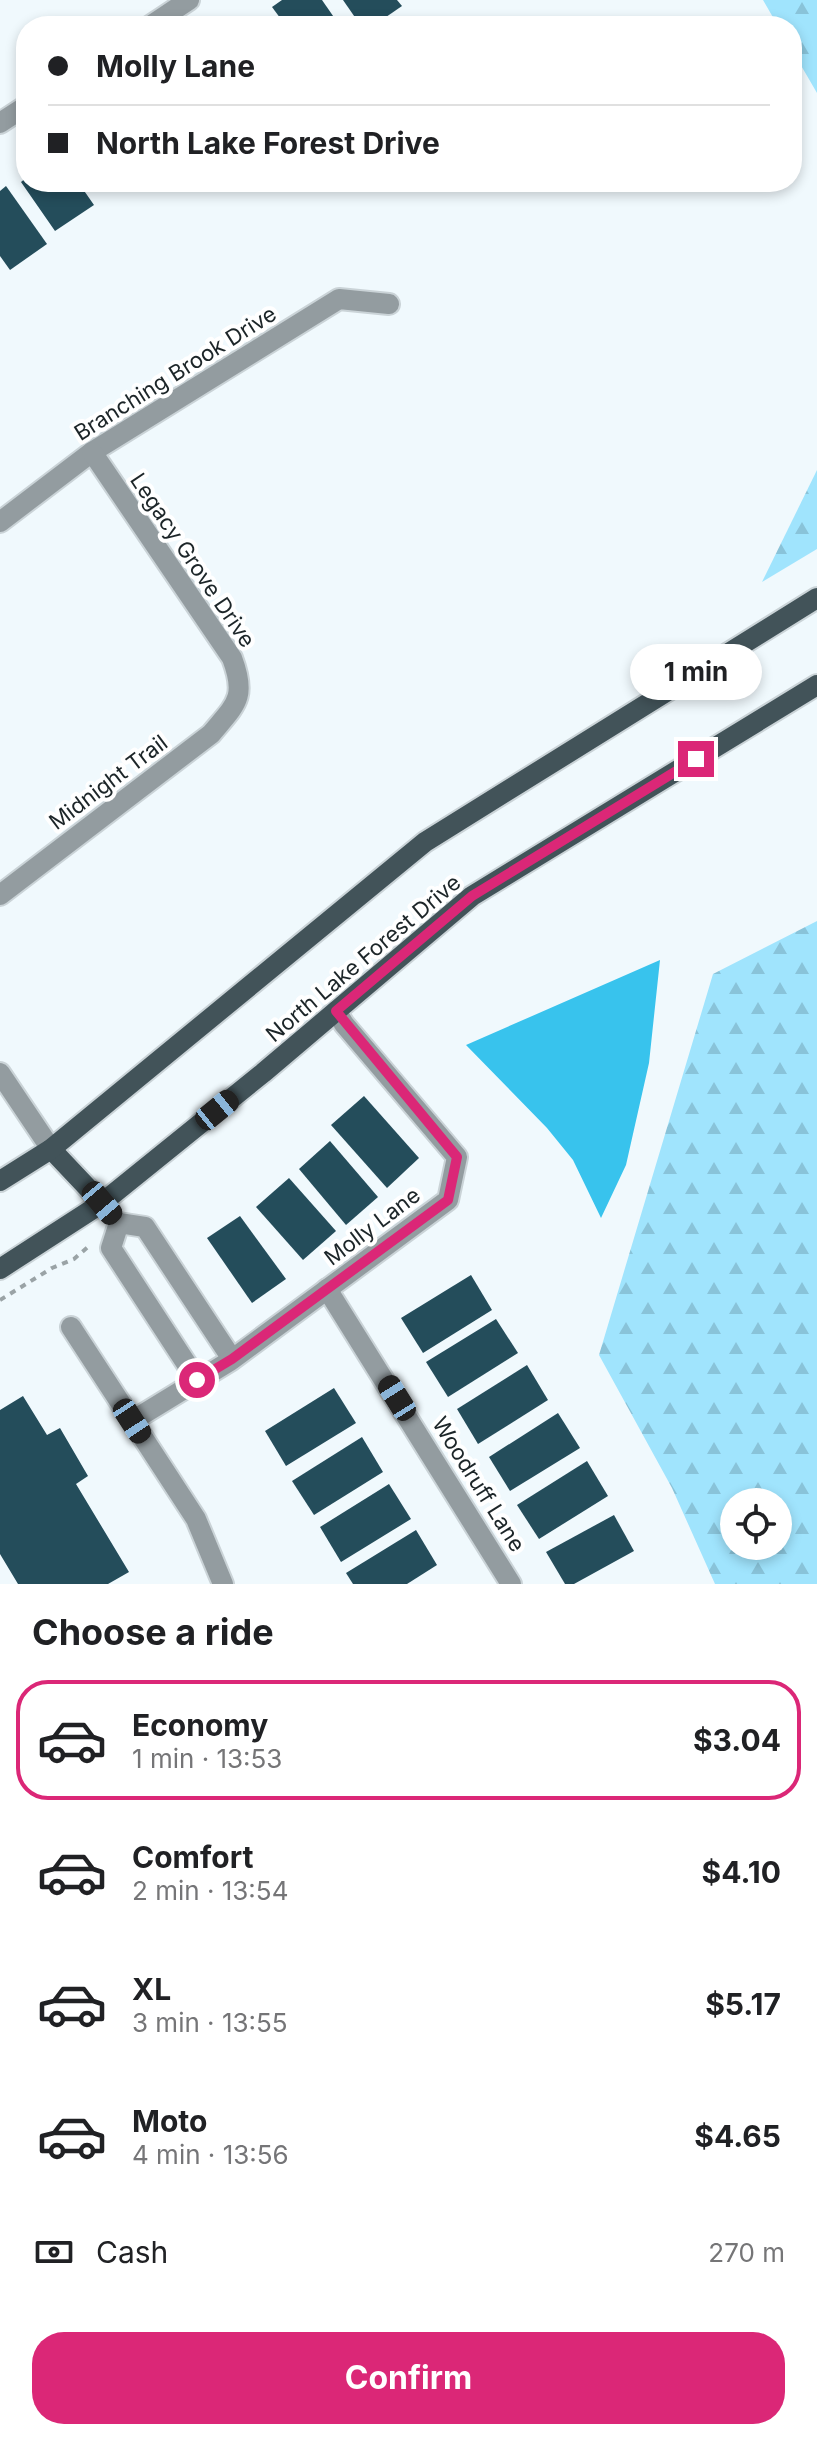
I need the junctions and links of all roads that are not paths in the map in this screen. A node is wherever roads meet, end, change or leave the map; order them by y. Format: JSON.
{"nodes":[{"id":1,"x":188,"y":0,"type":"edge"},
{"id":2,"x":165,"y":16,"type":"edge"},
{"id":3,"x":389,"y":304,"type":"dead end"},
{"id":4,"x":92,"y":452,"type":"junction"},
{"id":5,"x":0,"y":522,"type":"edge"},
{"id":6,"x":817,"y":598,"type":"edge"},
{"id":7,"x":817,"y":685,"type":"edge"},
{"id":8,"x":239,"y":701,"type":"joint"},
{"id":9,"x":0,"y":895,"type":"edge"},
{"id":10,"x":336,"y":1011,"type":"junction"},
{"id":11,"x":0,"y":1073,"type":"edge"},
{"id":12,"x":51,"y":1149,"type":"junction"},
{"id":13,"x":0,"y":1181,"type":"edge"},
{"id":14,"x":102,"y":1203,"type":"junction"},
{"id":15,"x":119,"y":1223,"type":"junction"},
{"id":16,"x":0,"y":1269,"type":"edge"},
{"id":17,"x":327,"y":1289,"type":"junction"},
{"id":18,"x":71,"y":1327,"type":"dead end"},
{"id":19,"x":232,"y":1359,"type":"junction"},
{"id":20,"x":197,"y":1380,"type":"junction"},
{"id":21,"x":132,"y":1421,"type":"junction"},
{"id":22,"x":223,"y":1584,"type":"edge"},
{"id":23,"x":511,"y":1584,"type":"edge"}],
"edges":[{"from":1,"to":2,"type":"street"},
{"from":3,"to":4,"type":"street","name":"Branching Brook Drive"},
{"from":4,"to":5,"type":"street","name":"Branching Brook Drive"},
{"from":4,"to":8,"type":"street","name":"Legacy Grove Drive"},
{"from":6,"to":12,"type":"main road"},
{"from":7,"to":10,"type":"main road","name":"North Lake Forest Drive"},
{"from":8,"to":9,"type":"street","name":"Midnight Trail"},
{"from":10,"to":14,"type":"main road","name":"North Lake Forest Drive"},
{"from":10,"to":17,"type":"street","name":"Molly Lane"},
{"from":11,"to":12,"type":"street"},
{"from":12,"to":13,"type":"main road"},
{"from":12,"to":14,"type":"main road"},
{"from":14,"to":15,"type":"street"},
{"from":14,"to":16,"type":"main road","name":"North Lake Forest Drive"},
{"from":15,"to":19,"type":"street"},
{"from":15,"to":20,"type":"street"},
{"from":17,"to":19,"type":"street","name":"Molly Lane"},
{"from":17,"to":23,"type":"street","name":"Woodruff Lane"},
{"from":18,"to":21,"type":"street"},
{"from":19,"to":20,"type":"street","name":"Molly Lane"},
{"from":20,"to":21,"type":"street","name":"Molly Lane"},
{"from":21,"to":22,"type":"street"}]}
